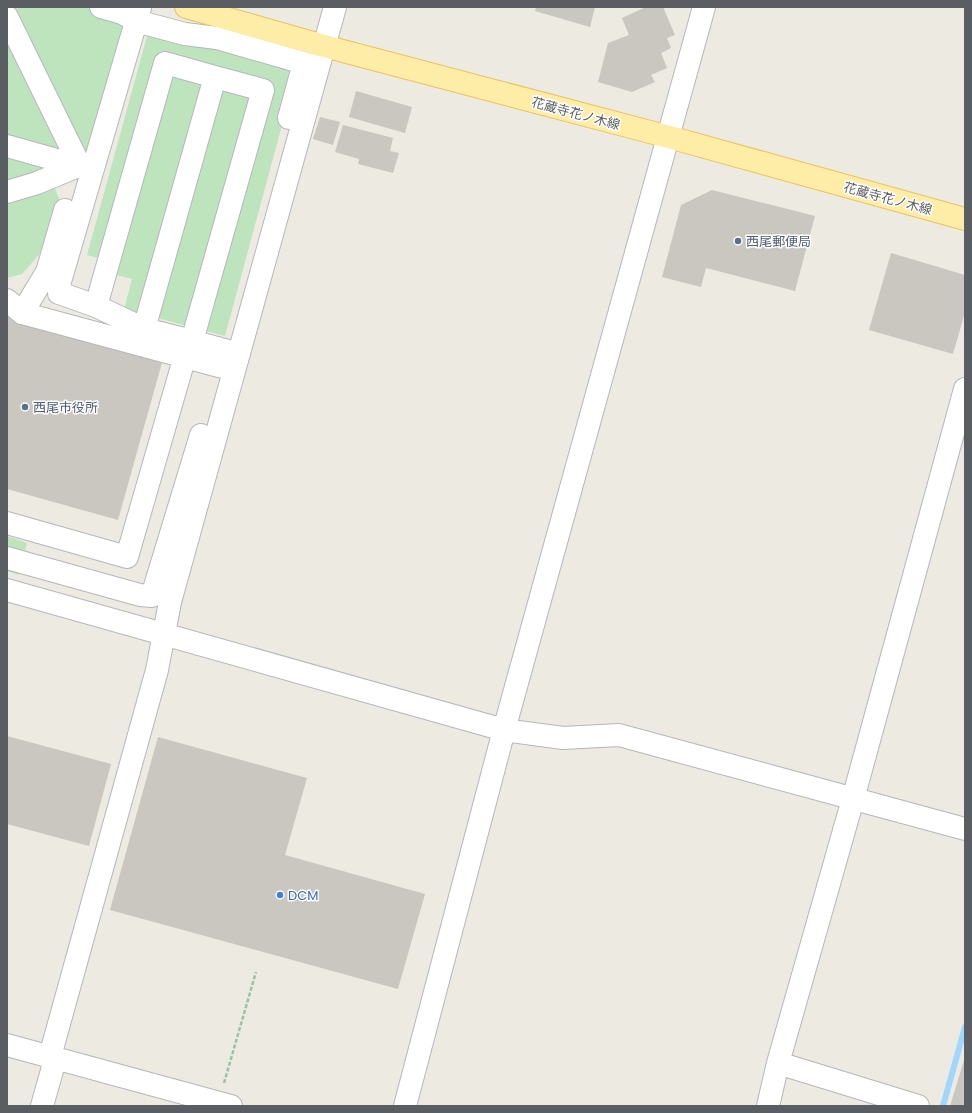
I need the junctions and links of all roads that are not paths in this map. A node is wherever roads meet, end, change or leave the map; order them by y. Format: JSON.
{"nodes":[{"id":1,"x":101,"y":7,"type":"edge"},
{"id":2,"x":186,"y":7,"type":"edge"},
{"id":3,"x":335,"y":7,"type":"edge"},
{"id":4,"x":704,"y":7,"type":"edge"},
{"id":5,"x":133,"y":14,"type":"edge"},
{"id":6,"x":7,"y":17,"type":"edge"},
{"id":7,"x":324,"y":46,"type":"junction"},
{"id":8,"x":215,"y":77,"type":"junction"},
{"id":9,"x":669,"y":137,"type":"junction"},
{"id":10,"x":7,"y":146,"type":"edge"},
{"id":11,"x":78,"y":165,"type":"junction"},
{"id":12,"x":7,"y":192,"type":"edge"},
{"id":13,"x":965,"y":219,"type":"edge"},
{"id":14,"x":14,"y":306,"type":"edge"},
{"id":15,"x":96,"y":306,"type":"junction"},
{"id":16,"x":144,"y":329,"type":"junction"},
{"id":17,"x":188,"y":349,"type":"junction"},
{"id":18,"x":229,"y":357,"type":"junction"},
{"id":19,"x":965,"y":389,"type":"edge"},
{"id":20,"x":959,"y":435,"type":"edge"},
{"id":21,"x":7,"y":523,"type":"edge"},
{"id":22,"x":46,"y":534,"type":"junction"},
{"id":23,"x":7,"y":558,"type":"edge"},
{"id":24,"x":36,"y":566,"type":"junction"},
{"id":25,"x":7,"y":590,"type":"edge"},
{"id":26,"x":28,"y":596,"type":"junction"},
{"id":27,"x":164,"y":634,"type":"junction"},
{"id":28,"x":504,"y":730,"type":"junction"},
{"id":29,"x":853,"y":799,"type":"junction"},
{"id":30,"x":965,"y":829,"type":"edge"},
{"id":31,"x":7,"y":1045,"type":"edge"},
{"id":32,"x":53,"y":1058,"type":"junction"},
{"id":33,"x":778,"y":1063,"type":"junction"},
{"id":34,"x":225,"y":1104,"type":"edge"},
{"id":35,"x":42,"y":1106,"type":"edge"},
{"id":36,"x":405,"y":1106,"type":"edge"},
{"id":37,"x":768,"y":1106,"type":"edge"},
{"id":38,"x":918,"y":1106,"type":"edge"}],
"edges":[{"from":1,"to":5,"type":"street"},
{"from":2,"to":7,"type":"main road","name":"花蔵寺花ノ木線"},
{"from":3,"to":7,"type":"street"},
{"from":4,"to":9,"type":"street"},
{"from":5,"to":11,"type":"street"},
{"from":5,"to":15,"type":"street"},
{"from":5,"to":18,"type":"street"},
{"from":6,"to":11,"type":"street"},
{"from":7,"to":9,"type":"main road","name":"花蔵寺花ノ木線"},
{"from":7,"to":18,"type":"street"},
{"from":8,"to":15,"type":"street"},
{"from":8,"to":16,"type":"street"},
{"from":8,"to":17,"type":"street"},
{"from":9,"to":13,"type":"main road","name":"花蔵寺花ノ木線"},
{"from":9,"to":28,"type":"street"},
{"from":10,"to":11,"type":"street"},
{"from":11,"to":12,"type":"street"},
{"from":11,"to":14,"type":"street"},
{"from":14,"to":17,"type":"street"},
{"from":15,"to":16,"type":"street"},
{"from":16,"to":17,"type":"street"},
{"from":17,"to":18,"type":"street"},
{"from":17,"to":22,"type":"street"},
{"from":18,"to":24,"type":"street"},
{"from":18,"to":27,"type":"street"},
{"from":19,"to":20,"type":"street"},
{"from":20,"to":29,"type":"street"},
{"from":21,"to":22,"type":"street"},
{"from":22,"to":24,"type":"street"},
{"from":23,"to":24,"type":"street"},
{"from":24,"to":26,"type":"street"},
{"from":25,"to":26,"type":"street"},
{"from":26,"to":27,"type":"street"},
{"from":27,"to":28,"type":"street"},
{"from":27,"to":32,"type":"street"},
{"from":28,"to":29,"type":"street"},
{"from":28,"to":36,"type":"street"},
{"from":29,"to":30,"type":"street"},
{"from":29,"to":33,"type":"street"},
{"from":31,"to":32,"type":"street"},
{"from":32,"to":34,"type":"street"},
{"from":32,"to":35,"type":"street"},
{"from":33,"to":37,"type":"street"},
{"from":33,"to":38,"type":"street"}]}
